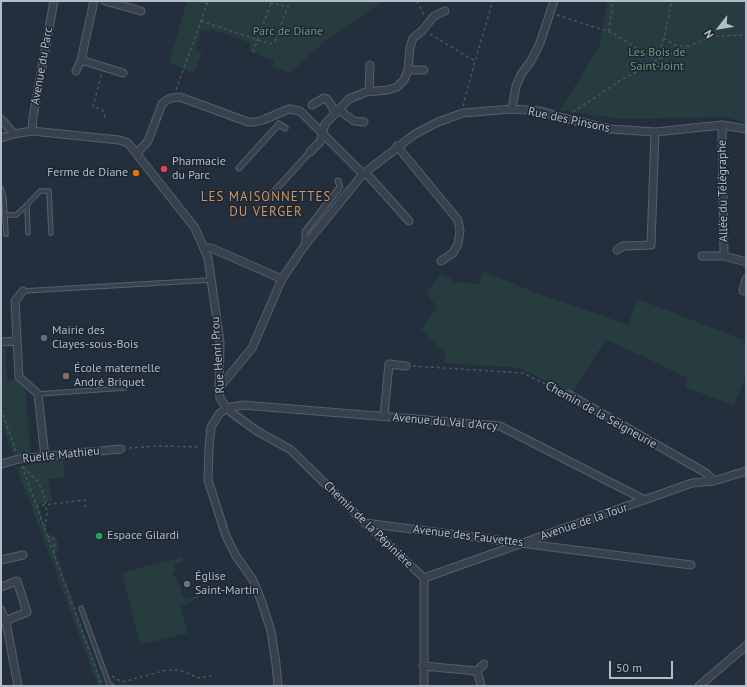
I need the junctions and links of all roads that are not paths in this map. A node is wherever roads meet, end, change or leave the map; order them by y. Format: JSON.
{"nodes":[{"id":1,"x":54,"y":1,"type":"edge"},
{"id":2,"x":94,"y":1,"type":"edge"},
{"id":3,"x":105,"y":1,"type":"edge"},
{"id":4,"x":554,"y":1,"type":"edge"},
{"id":5,"x":141,"y":11,"type":"dead end"},
{"id":6,"x":445,"y":11,"type":"dead end"},
{"id":7,"x":81,"y":60,"type":"junction"},
{"id":8,"x":370,"y":66,"type":"dead end"},
{"id":9,"x":408,"y":70,"type":"junction"},
{"id":10,"x":424,"y":70,"type":"dead end"},
{"id":11,"x":76,"y":71,"type":"dead end"},
{"id":12,"x":123,"y":73,"type":"dead end"},
{"id":13,"x":369,"y":91,"type":"junction"},
{"id":14,"x":312,"y":105,"type":"dead end"},
{"id":15,"x":512,"y":109,"type":"junction"},
{"id":16,"x":336,"y":111,"type":"junction"},
{"id":17,"x":364,"y":122,"type":"dead end"},
{"id":18,"x":2,"y":123,"type":"edge"},
{"id":19,"x":722,"y":125,"type":"junction"},
{"id":20,"x":285,"y":128,"type":"dead end"},
{"id":21,"x":746,"y":129,"type":"edge"},
{"id":22,"x":32,"y":131,"type":"junction"},
{"id":23,"x":654,"y":132,"type":"junction"},
{"id":24,"x":14,"y":134,"type":"junction"},
{"id":25,"x":322,"y":134,"type":"junction"},
{"id":26,"x":1,"y":138,"type":"edge"},
{"id":27,"x":397,"y":146,"type":"junction"},
{"id":28,"x":310,"y":152,"type":"joint"},
{"id":29,"x":137,"y":153,"type":"junction"},
{"id":30,"x":239,"y":168,"type":"dead end"},
{"id":31,"x":364,"y":173,"type":"junction"},
{"id":32,"x":338,"y":181,"type":"dead end"},
{"id":33,"x":1,"y":188,"type":"edge"},
{"id":34,"x":270,"y":197,"type":"dead end"},
{"id":35,"x":27,"y":205,"type":"junction"},
{"id":36,"x":5,"y":215,"type":"junction"},
{"id":37,"x":409,"y":221,"type":"dead end"},
{"id":38,"x":51,"y":232,"type":"dead end"},
{"id":39,"x":28,"y":233,"type":"dead end"},
{"id":40,"x":6,"y":234,"type":"dead end"},
{"id":41,"x":305,"y":245,"type":"junction"},
{"id":42,"x":204,"y":248,"type":"junction"},
{"id":43,"x":616,"y":250,"type":"dead end"},
{"id":44,"x":702,"y":256,"type":"dead end"},
{"id":45,"x":724,"y":256,"type":"junction"},
{"id":46,"x":441,"y":261,"type":"dead end"},
{"id":47,"x":746,"y":262,"type":"edge"},
{"id":48,"x":282,"y":279,"type":"junction"},
{"id":49,"x":746,"y":279,"type":"edge"},
{"id":50,"x":211,"y":280,"type":"junction"},
{"id":51,"x":23,"y":291,"type":"joint"},
{"id":52,"x":742,"y":291,"type":"dead end"},
{"id":53,"x":17,"y":341,"type":"junction"},
{"id":54,"x":1,"y":342,"type":"edge"},
{"id":55,"x":406,"y":366,"type":"road end"},
{"id":56,"x":125,"y":388,"type":"dead end"},
{"id":57,"x":219,"y":388,"type":"junction"},
{"id":58,"x":38,"y":394,"type":"junction"},
{"id":59,"x":568,"y":394,"type":"road end"},
{"id":60,"x":227,"y":408,"type":"junction"},
{"id":61,"x":384,"y":416,"type":"junction"},
{"id":62,"x":121,"y":449,"type":"road end"},
{"id":63,"x":45,"y":457,"type":"junction"},
{"id":64,"x":1,"y":464,"type":"edge"},
{"id":65,"x":746,"y":471,"type":"edge"},
{"id":66,"x":714,"y":481,"type":"junction"},
{"id":67,"x":645,"y":500,"type":"junction"},
{"id":68,"x":365,"y":523,"type":"junction"},
{"id":69,"x":523,"y":543,"type":"junction"},
{"id":70,"x":23,"y":555,"type":"dead end"},
{"id":71,"x":1,"y":560,"type":"edge"},
{"id":72,"x":691,"y":565,"type":"dead end"},
{"id":73,"x":424,"y":578,"type":"junction"},
{"id":74,"x":1,"y":587,"type":"edge"},
{"id":75,"x":81,"y":608,"type":"dead end"},
{"id":76,"x":1,"y":610,"type":"edge"},
{"id":77,"x":5,"y":621,"type":"junction"},
{"id":78,"x":746,"y":646,"type":"edge"},
{"id":79,"x":484,"y":664,"type":"dead end"},
{"id":80,"x":423,"y":666,"type":"junction"},
{"id":81,"x":477,"y":671,"type":"junction"},
{"id":82,"x":481,"y":685,"type":"dead end"},
{"id":83,"x":18,"y":686,"type":"edge"},
{"id":84,"x":112,"y":686,"type":"edge"},
{"id":85,"x":278,"y":686,"type":"edge"},
{"id":86,"x":424,"y":686,"type":"edge"},
{"id":87,"x":699,"y":686,"type":"edge"}],
"edges":[{"from":1,"to":22,"type":"street","name":"Avenue du Parc"},
{"from":2,"to":7,"type":"street"},
{"from":3,"to":5,"type":"street"},
{"from":4,"to":15,"type":"street"},
{"from":6,"to":9,"type":"street"},
{"from":7,"to":11,"type":"street"},
{"from":7,"to":12,"type":"street"},
{"from":8,"to":13,"type":"street"},
{"from":9,"to":10,"type":"street"},
{"from":9,"to":13,"type":"street"},
{"from":13,"to":16,"type":"street"},
{"from":14,"to":16,"type":"street"},
{"from":15,"to":23,"type":"street","name":"Rue des Pinsons"},
{"from":15,"to":27,"type":"street","name":"Rue des Pinsons"},
{"from":16,"to":17,"type":"street"},
{"from":16,"to":25,"type":"street"},
{"from":18,"to":24,"type":"street"},
{"from":19,"to":21,"type":"street","name":"Rue des Pinsons"},
{"from":19,"to":23,"type":"street","name":"Rue des Pinsons"},
{"from":19,"to":45,"type":"street","name":"Allée du Télégraphe"},
{"from":20,"to":30,"type":"street"},
{"from":22,"to":24,"type":"street","name":"Rue Henri Prou"},
{"from":22,"to":29,"type":"street","name":"Rue Henri Prou"},
{"from":23,"to":43,"type":"street"},
{"from":24,"to":26,"type":"street","name":"Rue Henri Prou"},
{"from":25,"to":28,"type":"street"},
{"from":25,"to":29,"type":"street"},
{"from":25,"to":31,"type":"street"},
{"from":27,"to":31,"type":"street","name":"Rue des Pinsons"},
{"from":27,"to":46,"type":"street"},
{"from":28,"to":34,"type":"street"},
{"from":29,"to":42,"type":"street","name":"Rue Henri Prou"},
{"from":31,"to":37,"type":"street"},
{"from":31,"to":41,"type":"street","name":"Rue des Pinsons"},
{"from":32,"to":41,"type":"street"},
{"from":33,"to":36,"type":"lane"},
{"from":35,"to":36,"type":"lane"},
{"from":35,"to":38,"type":"lane"},
{"from":35,"to":39,"type":"lane"},
{"from":36,"to":40,"type":"lane"},
{"from":41,"to":48,"type":"street","name":"Rue des Pinsons"},
{"from":42,"to":48,"type":"street"},
{"from":42,"to":50,"type":"street","name":"Rue Henri Prou"},
{"from":44,"to":45,"type":"street","name":"Allée du Télégraphe"},
{"from":45,"to":47,"type":"street","name":"Allée du Télégraphe"},
{"from":48,"to":57,"type":"street","name":"Rue des Pinsons"},
{"from":49,"to":52,"type":"street"},
{"from":50,"to":51,"type":"lane"},
{"from":50,"to":57,"type":"street","name":"Rue Henri Prou"},
{"from":51,"to":53,"type":"street"},
{"from":53,"to":54,"type":"street"},
{"from":53,"to":58,"type":"street"},
{"from":55,"to":61,"type":"street"},
{"from":56,"to":58,"type":"lane"},
{"from":57,"to":60,"type":"street","name":"Rue Henri Prou"},
{"from":58,"to":63,"type":"street"},
{"from":59,"to":66,"type":"street","name":"Chemin de la Seigneurie"},
{"from":60,"to":61,"type":"street","name":"Avenue du Val d'Arcy"},
{"from":60,"to":68,"type":"street","name":"Chemin de la Pépinière"},
{"from":60,"to":85,"type":"street","name":"Rue Henri Prou"},
{"from":61,"to":67,"type":"street","name":"Avenue du Val d'Arcy"},
{"from":62,"to":63,"type":"street","name":"Ruelle Mathieu"},
{"from":63,"to":64,"type":"street","name":"Ruelle Mathieu"},
{"from":65,"to":66,"type":"street","name":"Avenue de la Tour"},
{"from":66,"to":67,"type":"street","name":"Avenue de la Tour"},
{"from":67,"to":69,"type":"street","name":"Avenue de la Tour"},
{"from":68,"to":69,"type":"street","name":"Avenue des Fauvettes"},
{"from":68,"to":73,"type":"street","name":"Chemin de la Pépinière"},
{"from":69,"to":72,"type":"street","name":"Avenue des Fauvettes"},
{"from":69,"to":73,"type":"street","name":"Avenue de la Tour"},
{"from":70,"to":71,"type":"street"},
{"from":73,"to":80,"type":"street"},
{"from":74,"to":77,"type":"street"},
{"from":75,"to":84,"type":"lane"},
{"from":76,"to":77,"type":"street"},
{"from":77,"to":83,"type":"street"},
{"from":78,"to":87,"type":"street"},
{"from":79,"to":81,"type":"street"},
{"from":80,"to":81,"type":"street"},
{"from":80,"to":86,"type":"street"},
{"from":81,"to":82,"type":"street"}]}
